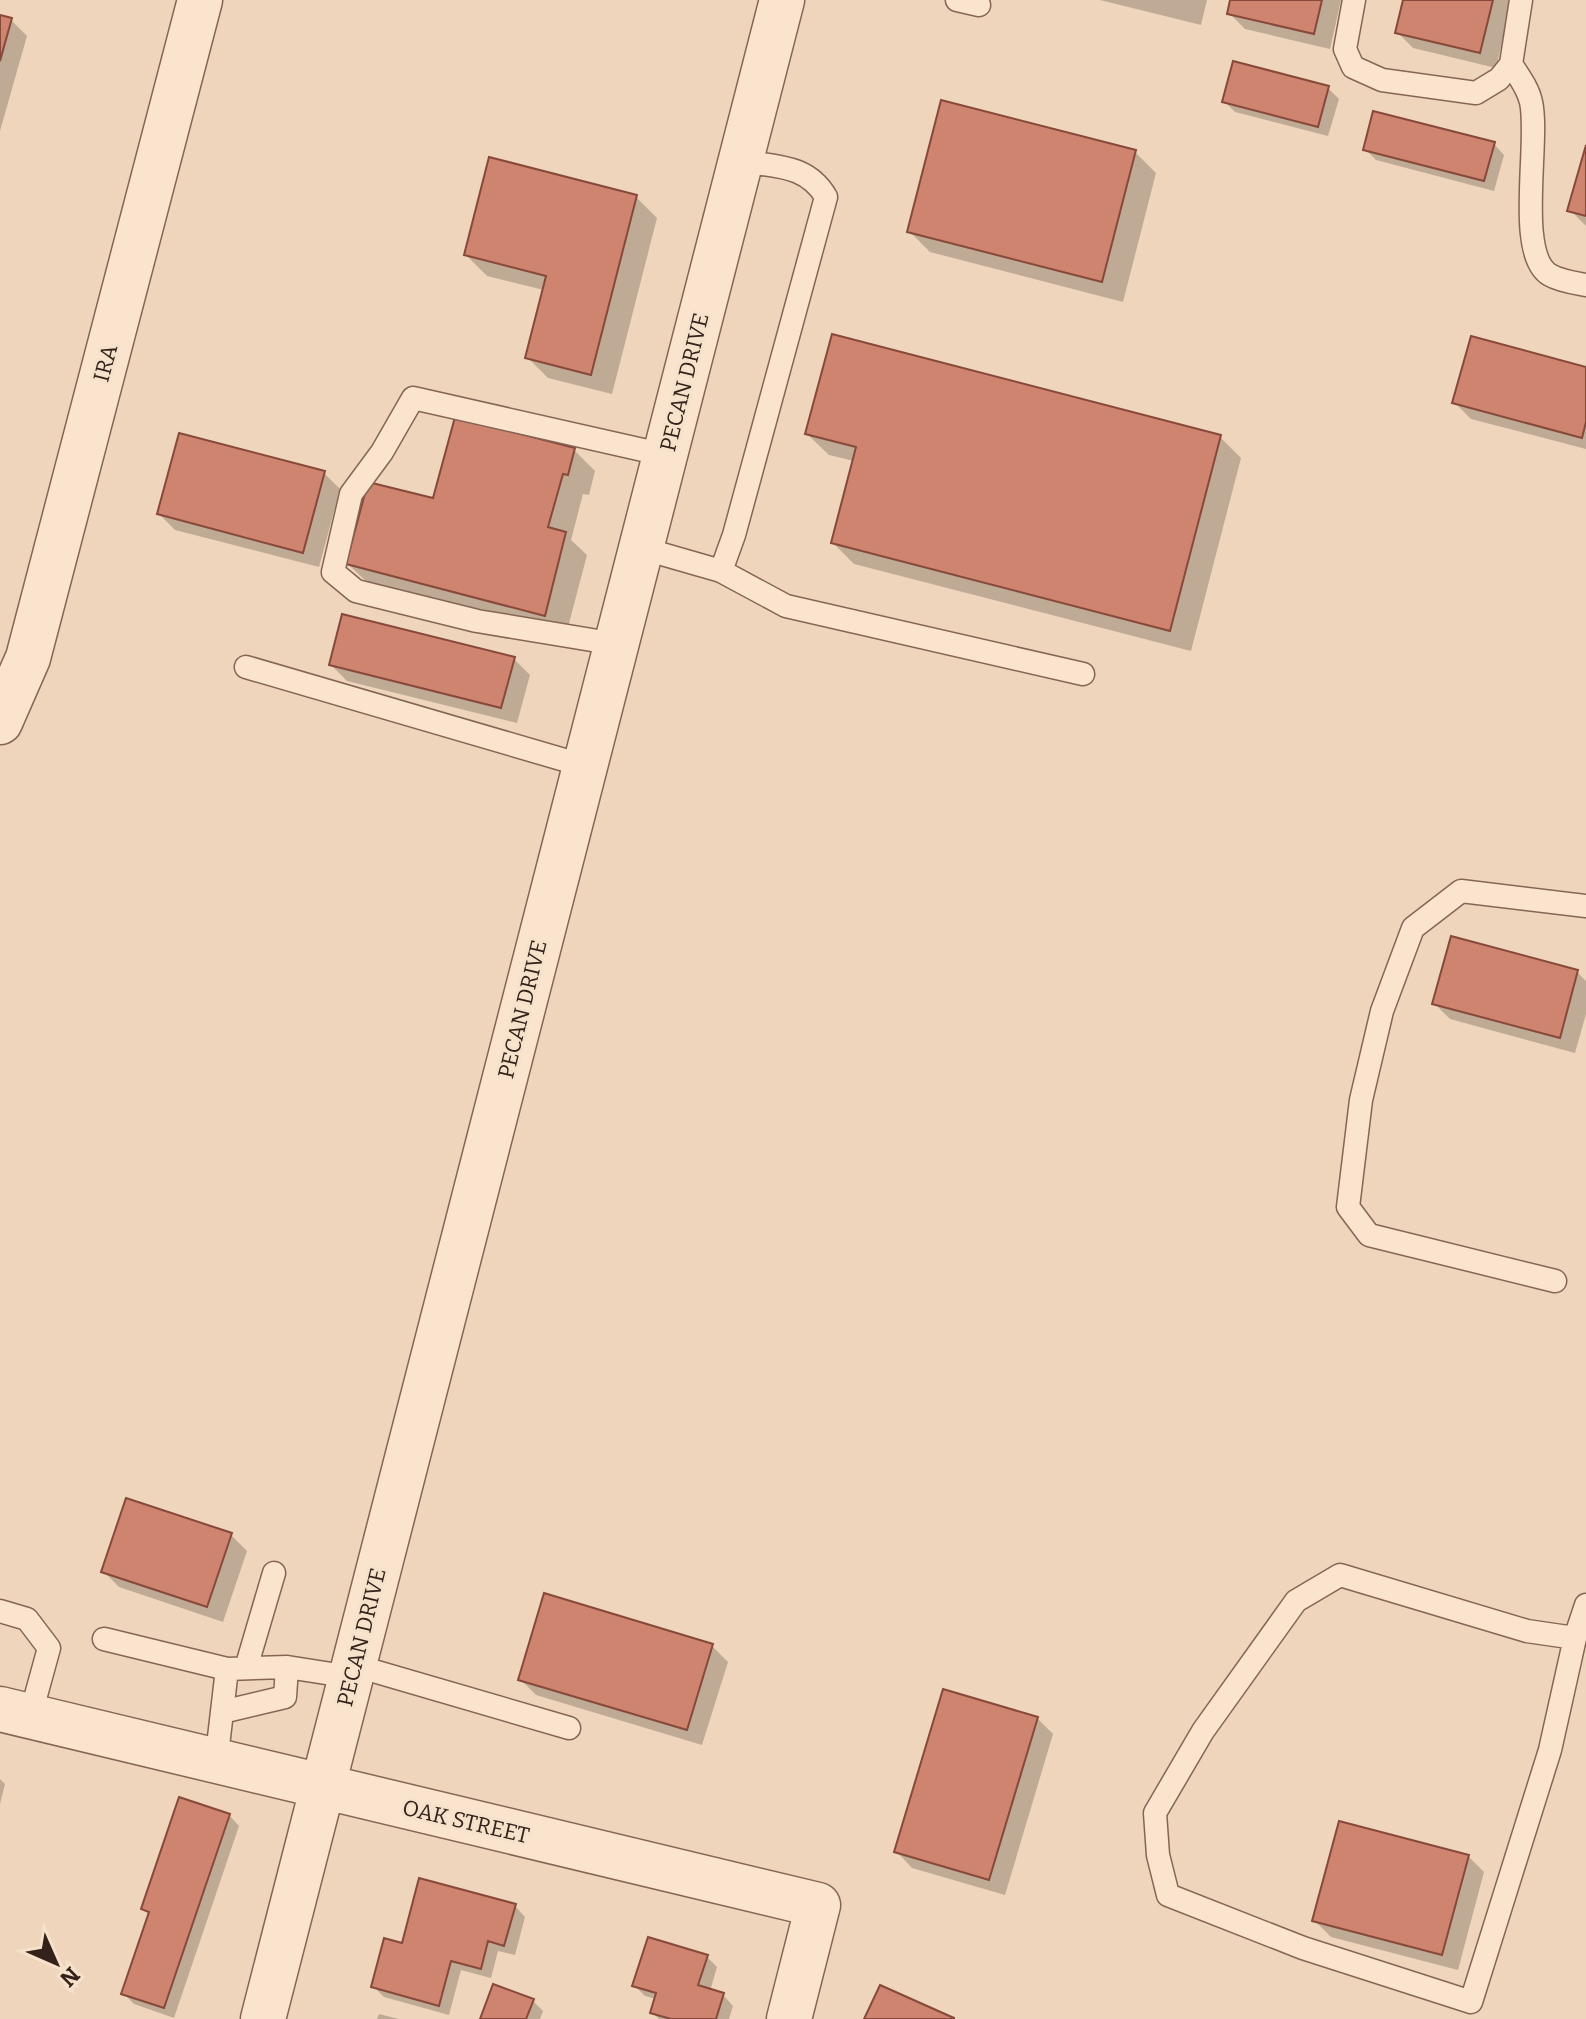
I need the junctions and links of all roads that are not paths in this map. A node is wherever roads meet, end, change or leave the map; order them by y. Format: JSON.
{"nodes":[{"id":1,"x":200,"y":0,"type":"edge"},
{"id":2,"x":782,"y":0,"type":"edge"},
{"id":3,"x":957,"y":0,"type":"edge"},
{"id":4,"x":1354,"y":0,"type":"edge"},
{"id":5,"x":1521,"y":0,"type":"edge"},
{"id":6,"x":979,"y":5,"type":"dead end"},
{"id":7,"x":1511,"y":64,"type":"junction"},
{"id":8,"x":741,"y":161,"type":"junction"},
{"id":9,"x":1586,"y":285,"type":"edge"},
{"id":10,"x":665,"y":455,"type":"junction"},
{"id":11,"x":641,"y":548,"type":"junction"},
{"id":12,"x":721,"y":571,"type":"junction"},
{"id":13,"x":616,"y":644,"type":"junction"},
{"id":14,"x":246,"y":667,"type":"dead end"},
{"id":15,"x":1083,"y":674,"type":"dead end"},
{"id":16,"x":0,"y":722,"type":"edge"},
{"id":17,"x":585,"y":766,"type":"junction"},
{"id":18,"x":1586,"y":906,"type":"edge"},
{"id":19,"x":1555,"y":1281,"type":"dead end"},
{"id":20,"x":274,"y":1573,"type":"dead end"},
{"id":21,"x":1586,"y":1605,"type":"edge"},
{"id":22,"x":0,"y":1611,"type":"edge"},
{"id":23,"x":1575,"y":1638,"type":"junction"},
{"id":24,"x":104,"y":1639,"type":"dead end"},
{"id":25,"x":287,"y":1667,"type":"junction"},
{"id":26,"x":236,"y":1668,"type":"junction"},
{"id":27,"x":352,"y":1671,"type":"junction"},
{"id":28,"x":222,"y":1712,"type":"junction"},
{"id":29,"x":15,"y":1713,"type":"edge"},
{"id":30,"x":569,"y":1728,"type":"dead end"},
{"id":31,"x":216,"y":1763,"type":"junction"},
{"id":32,"x":322,"y":1789,"type":"junction"},
{"id":33,"x":263,"y":2019,"type":"edge"},
{"id":34,"x":789,"y":2019,"type":"edge"}],
"edges":[{"from":1,"to":16,"type":"street","name":"IRA"},
{"from":2,"to":8,"type":"street","name":"PECAN DRIVE"},
{"from":3,"to":6,"type":"lane"},
{"from":4,"to":7,"type":"lane"},
{"from":5,"to":7,"type":"lane"},
{"from":7,"to":9,"type":"lane"},
{"from":8,"to":10,"type":"street","name":"PECAN DRIVE"},
{"from":8,"to":12,"type":"lane"},
{"from":10,"to":11,"type":"street","name":"PECAN DRIVE"},
{"from":10,"to":13,"type":"lane"},
{"from":11,"to":12,"type":"lane"},
{"from":11,"to":13,"type":"street","name":"PECAN DRIVE"},
{"from":12,"to":15,"type":"lane"},
{"from":13,"to":17,"type":"street","name":"PECAN DRIVE"},
{"from":14,"to":17,"type":"lane"},
{"from":17,"to":27,"type":"street","name":"PECAN DRIVE"},
{"from":18,"to":19,"type":"lane"},
{"from":20,"to":26,"type":"lane"},
{"from":21,"to":23,"type":"lane"},
{"from":22,"to":29,"type":"lane"},
{"from":23,"to":23,"type":"lane"},
{"from":24,"to":26,"type":"lane"},
{"from":25,"to":26,"type":"lane"},
{"from":25,"to":27,"type":"lane"},
{"from":25,"to":28,"type":"lane"},
{"from":26,"to":28,"type":"lane"},
{"from":27,"to":30,"type":"lane"},
{"from":27,"to":32,"type":"street","name":"PECAN DRIVE"},
{"from":28,"to":31,"type":"lane"},
{"from":29,"to":31,"type":"street","name":"OAK STREET"},
{"from":31,"to":32,"type":"street","name":"OAK STREET"},
{"from":32,"to":33,"type":"street","name":"PECAN DRIVE"},
{"from":32,"to":34,"type":"street","name":"OAK STREET"}]}
